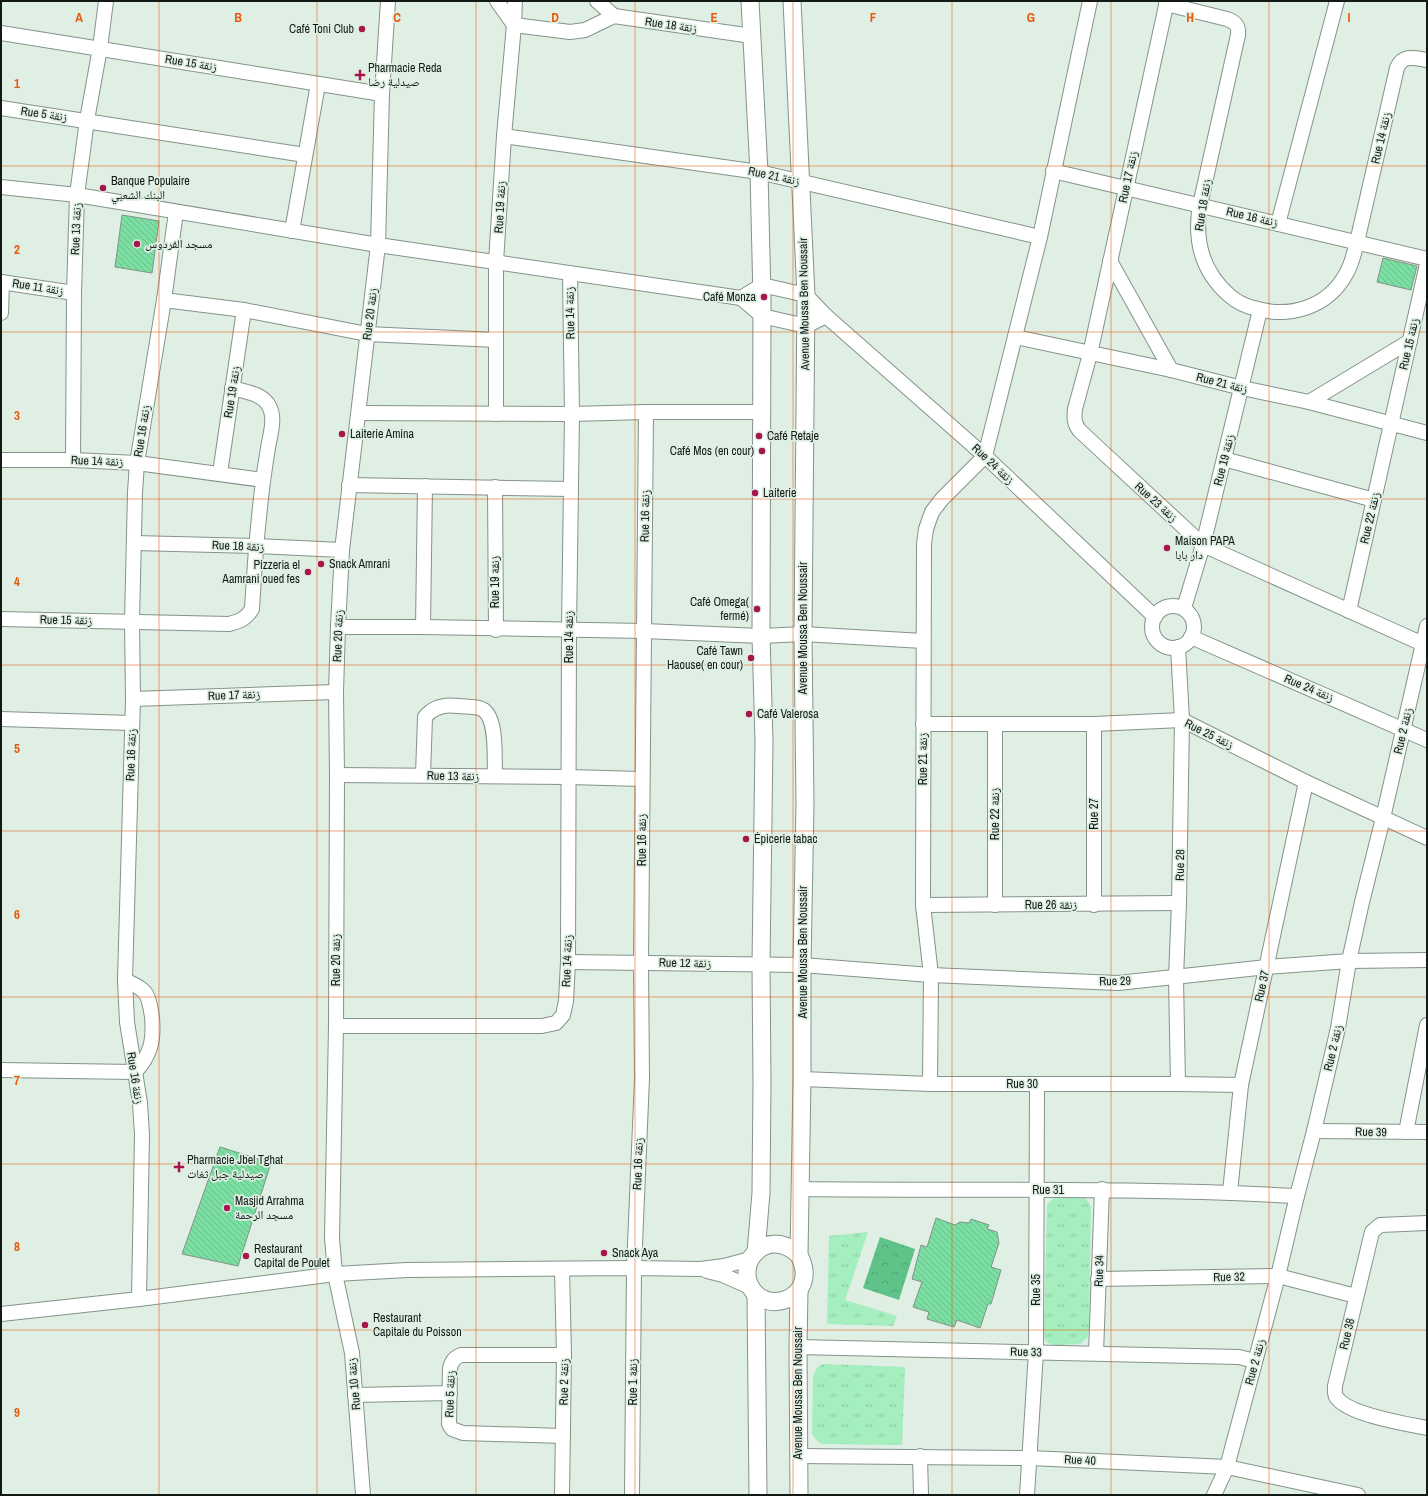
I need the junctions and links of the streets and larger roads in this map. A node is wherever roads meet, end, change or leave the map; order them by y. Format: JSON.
{"nodes":[{"id":1,"x":106,"y":1,"type":"edge"},
{"id":2,"x":388,"y":1,"type":"edge"},
{"id":3,"x":497,"y":1,"type":"edge"},
{"id":4,"x":515,"y":1,"type":"edge"},
{"id":5,"x":597,"y":1,"type":"edge"},
{"id":6,"x":750,"y":1,"type":"edge"},
{"id":7,"x":792,"y":1,"type":"edge"},
{"id":8,"x":1090,"y":1,"type":"edge"},
{"id":9,"x":1337,"y":1,"type":"edge"},
{"id":10,"x":1166,"y":2,"type":"edge"},
{"id":11,"x":614,"y":16,"type":"junction"},
{"id":12,"x":514,"y":25,"type":"junction"},
{"id":13,"x":1,"y":33,"type":"edge"},
{"id":14,"x":752,"y":36,"type":"junction"},
{"id":15,"x":100,"y":48,"type":"junction"},
{"id":16,"x":1427,"y":60,"type":"edge"},
{"id":17,"x":318,"y":84,"type":"junction"},
{"id":18,"x":382,"y":94,"type":"junction"},
{"id":19,"x":1,"y":108,"type":"edge"},
{"id":20,"x":87,"y":120,"type":"junction"},
{"id":21,"x":504,"y":136,"type":"junction"},
{"id":22,"x":305,"y":155,"type":"junction"},
{"id":23,"x":1053,"y":171,"type":"junction"},
{"id":24,"x":759,"y":172,"type":"junction"},
{"id":25,"x":802,"y":182,"type":"junction"},
{"id":26,"x":1,"y":187,"type":"edge"},
{"id":27,"x":1126,"y":188,"type":"junction"},
{"id":28,"x":77,"y":195,"type":"junction"},
{"id":29,"x":1200,"y":205,"type":"junction"},
{"id":30,"x":176,"y":212,"type":"junction"},
{"id":31,"x":1278,"y":224,"type":"junction"},
{"id":32,"x":292,"y":231,"type":"junction"},
{"id":33,"x":1040,"y":237,"type":"junction"},
{"id":34,"x":1357,"y":242,"type":"junction"},
{"id":35,"x":378,"y":245,"type":"junction"},
{"id":36,"x":1427,"y":259,"type":"edge"},
{"id":37,"x":1110,"y":261,"type":"junction"},
{"id":38,"x":496,"y":262,"type":"junction"},
{"id":39,"x":1427,"y":264,"type":"edge"},
{"id":40,"x":570,"y":272,"type":"junction"},
{"id":41,"x":1,"y":282,"type":"edge"},
{"id":42,"x":762,"y":285,"type":"junction"},
{"id":43,"x":74,"y":293,"type":"junction"},
{"id":44,"x":806,"y":295,"type":"junction"},
{"id":45,"x":741,"y":298,"type":"junction"},
{"id":46,"x":164,"y":300,"type":"junction"},
{"id":47,"x":244,"y":310,"type":"junction"},
{"id":48,"x":1260,"y":310,"type":"junction"},
{"id":49,"x":1,"y":313,"type":"edge"},
{"id":50,"x":762,"y":316,"type":"junction"},
{"id":51,"x":826,"y":316,"type":"junction"},
{"id":52,"x":806,"y":326,"type":"junction"},
{"id":53,"x":367,"y":334,"type":"junction"},
{"id":54,"x":1016,"y":337,"type":"junction"},
{"id":55,"x":496,"y":340,"type":"junction"},
{"id":56,"x":1410,"y":341,"type":"junction"},
{"id":57,"x":1090,"y":354,"type":"junction"},
{"id":58,"x":1171,"y":370,"type":"junction"},
{"id":59,"x":232,"y":388,"type":"junction"},
{"id":60,"x":1242,"y":388,"type":"junction"},
{"id":61,"x":1309,"y":402,"type":"junction"},
{"id":62,"x":646,"y":412,"type":"junction"},
{"id":63,"x":761,"y":412,"type":"junction"},
{"id":64,"x":359,"y":413,"type":"junction"},
{"id":65,"x":496,"y":414,"type":"junction"},
{"id":66,"x":572,"y":414,"type":"junction"},
{"id":67,"x":1391,"y":424,"type":"junction"},
{"id":68,"x":1427,"y":433,"type":"edge"},
{"id":69,"x":985,"y":456,"type":"junction"},
{"id":70,"x":1224,"y":459,"type":"junction"},
{"id":71,"x":1,"y":460,"type":"edge"},
{"id":72,"x":73,"y":460,"type":"junction"},
{"id":73,"x":137,"y":463,"type":"junction"},
{"id":74,"x":220,"y":473,"type":"junction"},
{"id":75,"x":263,"y":480,"type":"junction"},
{"id":76,"x":349,"y":485,"type":"junction"},
{"id":77,"x":425,"y":486,"type":"junction"},
{"id":78,"x":495,"y":487,"type":"junction"},
{"id":79,"x":570,"y":489,"type":"junction"},
{"id":80,"x":1374,"y":500,"type":"junction"},
{"id":81,"x":134,"y":543,"type":"junction"},
{"id":82,"x":1203,"y":545,"type":"junction"},
{"id":83,"x":256,"y":546,"type":"junction"},
{"id":84,"x":342,"y":550,"type":"junction"},
{"id":85,"x":1184,"y":608,"type":"junction"},
{"id":86,"x":1349,"y":611,"type":"junction"},
{"id":87,"x":1155,"y":617,"type":"junction"},
{"id":88,"x":1,"y":619,"type":"edge"},
{"id":89,"x":132,"y":621,"type":"junction"},
{"id":90,"x":1427,"y":626,"type":"edge"},
{"id":91,"x":338,"y":627,"type":"junction"},
{"id":92,"x":423,"y":627,"type":"junction"},
{"id":93,"x":496,"y":630,"type":"junction"},
{"id":94,"x":569,"y":630,"type":"junction"},
{"id":95,"x":644,"y":631,"type":"junction"},
{"id":96,"x":803,"y":634,"type":"junction"},
{"id":97,"x":761,"y":636,"type":"junction"},
{"id":98,"x":1191,"y":637,"type":"junction"},
{"id":99,"x":923,"y":641,"type":"junction"},
{"id":100,"x":1423,"y":644,"type":"junction"},
{"id":101,"x":1178,"y":647,"type":"junction"},
{"id":102,"x":336,"y":692,"type":"junction"},
{"id":103,"x":133,"y":699,"type":"junction"},
{"id":104,"x":1,"y":719,"type":"edge"},
{"id":105,"x":1182,"y":720,"type":"junction"},
{"id":106,"x":132,"y":723,"type":"junction"},
{"id":107,"x":923,"y":724,"type":"junction"},
{"id":108,"x":995,"y":724,"type":"junction"},
{"id":109,"x":1094,"y":724,"type":"junction"},
{"id":110,"x":1404,"y":729,"type":"junction"},
{"id":111,"x":1427,"y":740,"type":"edge"},
{"id":112,"x":337,"y":775,"type":"junction"},
{"id":113,"x":423,"y":775,"type":"junction"},
{"id":114,"x":495,"y":776,"type":"junction"},
{"id":115,"x":569,"y":777,"type":"junction"},
{"id":116,"x":642,"y":779,"type":"junction"},
{"id":117,"x":1306,"y":782,"type":"junction"},
{"id":118,"x":1383,"y":818,"type":"junction"},
{"id":119,"x":1427,"y":838,"type":"edge"},
{"id":120,"x":1179,"y":903,"type":"junction"},
{"id":121,"x":923,"y":904,"type":"junction"},
{"id":122,"x":995,"y":905,"type":"junction"},
{"id":123,"x":1094,"y":905,"type":"junction"},
{"id":124,"x":1427,"y":960,"type":"edge"},
{"id":125,"x":1350,"y":961,"type":"junction"},
{"id":126,"x":568,"y":962,"type":"junction"},
{"id":127,"x":641,"y":962,"type":"junction"},
{"id":128,"x":760,"y":965,"type":"junction"},
{"id":129,"x":802,"y":965,"type":"junction"},
{"id":130,"x":1267,"y":967,"type":"junction"},
{"id":131,"x":931,"y":975,"type":"junction"},
{"id":132,"x":1176,"y":978,"type":"junction"},
{"id":133,"x":125,"y":980,"type":"junction"},
{"id":134,"x":1427,"y":1025,"type":"edge"},
{"id":135,"x":336,"y":1026,"type":"junction"},
{"id":136,"x":1,"y":1070,"type":"edge"},
{"id":137,"x":136,"y":1072,"type":"junction"},
{"id":138,"x":802,"y":1079,"type":"junction"},
{"id":139,"x":930,"y":1084,"type":"junction"},
{"id":140,"x":1037,"y":1084,"type":"junction"},
{"id":141,"x":1178,"y":1084,"type":"junction"},
{"id":142,"x":1241,"y":1085,"type":"junction"},
{"id":143,"x":1314,"y":1131,"type":"junction"},
{"id":144,"x":1406,"y":1132,"type":"junction"},
{"id":145,"x":1427,"y":1132,"type":"edge"},
{"id":146,"x":800,"y":1189,"type":"junction"},
{"id":147,"x":1102,"y":1189,"type":"junction"},
{"id":148,"x":1036,"y":1190,"type":"junction"},
{"id":149,"x":1230,"y":1192,"type":"junction"},
{"id":150,"x":1297,"y":1196,"type":"junction"},
{"id":151,"x":1427,"y":1223,"type":"edge"},
{"id":152,"x":753,"y":1255,"type":"junction"},
{"id":153,"x":799,"y":1255,"type":"junction"},
{"id":154,"x":634,"y":1268,"type":"junction"},
{"id":155,"x":562,"y":1269,"type":"junction"},
{"id":156,"x":701,"y":1269,"type":"junction"},
{"id":157,"x":335,"y":1274,"type":"junction"},
{"id":158,"x":1278,"y":1276,"type":"junction"},
{"id":159,"x":1098,"y":1279,"type":"junction"},
{"id":160,"x":753,"y":1291,"type":"junction"},
{"id":161,"x":799,"y":1291,"type":"junction"},
{"id":162,"x":1356,"y":1296,"type":"junction"},
{"id":163,"x":139,"y":1299,"type":"junction"},
{"id":164,"x":1,"y":1314,"type":"edge"},
{"id":165,"x":798,"y":1347,"type":"junction"},
{"id":166,"x":1036,"y":1352,"type":"junction"},
{"id":167,"x":1096,"y":1353,"type":"junction"},
{"id":168,"x":564,"y":1355,"type":"junction"},
{"id":169,"x":1255,"y":1361,"type":"junction"},
{"id":170,"x":450,"y":1393,"type":"junction"},
{"id":171,"x":355,"y":1395,"type":"junction"},
{"id":172,"x":1427,"y":1428,"type":"edge"},
{"id":173,"x":563,"y":1436,"type":"junction"},
{"id":174,"x":798,"y":1456,"type":"junction"},
{"id":175,"x":920,"y":1456,"type":"junction"},
{"id":176,"x":1030,"y":1458,"type":"junction"},
{"id":177,"x":1227,"y":1467,"type":"junction"},
{"id":178,"x":1336,"y":1492,"type":"edge"},
{"id":179,"x":363,"y":1495,"type":"edge"},
{"id":180,"x":562,"y":1495,"type":"edge"},
{"id":181,"x":632,"y":1495,"type":"edge"},
{"id":182,"x":758,"y":1495,"type":"edge"},
{"id":183,"x":799,"y":1495,"type":"edge"},
{"id":184,"x":921,"y":1495,"type":"edge"},
{"id":185,"x":1027,"y":1495,"type":"edge"},
{"id":186,"x":1214,"y":1495,"type":"edge"},
{"id":187,"x":1358,"y":1495,"type":"edge"}],
"edges":[{"from":1,"to":15,"type":"street","name":"Rue 13 زنقة"},
{"from":2,"to":18,"type":"street","name":"Rue 20 زنقة"},
{"from":3,"to":12,"type":"street"},
{"from":4,"to":12,"type":"street","name":"Rue 19 زنقة"},
{"from":5,"to":11,"type":"street"},
{"from":6,"to":14,"type":"street"},
{"from":7,"to":25,"type":"street","name":"Avenue Moussa Ben Noussair"},
{"from":8,"to":23,"type":"street"},
{"from":9,"to":31,"type":"street"},
{"from":10,"to":27,"type":"street","name":"Rue 17 زنقة"},
{"from":10,"to":29,"type":"street","name":"Rue 18 زنقة"},
{"from":11,"to":12,"type":"street"},
{"from":11,"to":14,"type":"street","name":"Rue 18 زنقة"},
{"from":12,"to":21,"type":"street","name":"Rue 19 زنقة"},
{"from":13,"to":15,"type":"street","name":"Rue 15 زنقة"},
{"from":14,"to":24,"type":"street"},
{"from":15,"to":17,"type":"street","name":"Rue 15 زنقة"},
{"from":15,"to":20,"type":"street","name":"Rue 13 زنقة"},
{"from":16,"to":34,"type":"street","name":"Rue 14 زنقة"},
{"from":17,"to":18,"type":"street","name":"Rue 15 زنقة"},
{"from":17,"to":22,"type":"street"},
{"from":18,"to":35,"type":"street","name":"Rue 20 زنقة"},
{"from":19,"to":20,"type":"street","name":"Rue 5 زنقة"},
{"from":20,"to":22,"type":"street"},
{"from":20,"to":28,"type":"street","name":"Rue 13 زنقة"},
{"from":21,"to":24,"type":"street","name":"Rue 21 زنقة"},
{"from":21,"to":38,"type":"street","name":"Rue 19 زنقة"},
{"from":22,"to":32,"type":"street"},
{"from":23,"to":27,"type":"street","name":"Rue 16 زنقة"},
{"from":23,"to":33,"type":"street"},
{"from":24,"to":25,"type":"street","name":"Rue 21 زنقة"},
{"from":24,"to":42,"type":"street"},
{"from":25,"to":33,"type":"street","name":"Rue 21 زنقة"},
{"from":25,"to":44,"type":"street","name":"Avenue Moussa Ben Noussair"},
{"from":26,"to":28,"type":"street"},
{"from":27,"to":29,"type":"street","name":"Rue 16 زنقة"},
{"from":27,"to":37,"type":"street","name":"Rue 17 زنقة"},
{"from":28,"to":30,"type":"street"},
{"from":28,"to":43,"type":"street","name":"Rue 13 زنقة"},
{"from":29,"to":31,"type":"street","name":"Rue 16 زنقة"},
{"from":29,"to":48,"type":"street","name":"Rue 18 زنقة"},
{"from":30,"to":32,"type":"street"},
{"from":30,"to":46,"type":"street","name":"Rue 16 زنقة"},
{"from":31,"to":34,"type":"street","name":"Rue 16 زنقة"},
{"from":32,"to":35,"type":"street"},
{"from":33,"to":54,"type":"street"},
{"from":34,"to":36,"type":"street","name":"Rue 16 زنقة"},
{"from":34,"to":48,"type":"street","name":"Rue 18 زنقة"},
{"from":35,"to":38,"type":"street"},
{"from":35,"to":53,"type":"street","name":"Rue 20 زنقة"},
{"from":37,"to":57,"type":"street","name":"Rue 17 زنقة"},
{"from":37,"to":58,"type":"street"},
{"from":38,"to":40,"type":"street"},
{"from":38,"to":55,"type":"street","name":"Rue 19 زنقة"},
{"from":39,"to":56,"type":"street","name":"Rue 15 زنقة"},
{"from":40,"to":45,"type":"street"},
{"from":40,"to":66,"type":"street","name":"Rue 14 زنقة"},
{"from":41,"to":43,"type":"street","name":"Rue 11 زنقة"},
{"from":41,"to":49,"type":"street"},
{"from":42,"to":44,"type":"street"},
{"from":42,"to":45,"type":"street"},
{"from":42,"to":50,"type":"street"},
{"from":43,"to":72,"type":"street","name":"Rue 13 زنقة"},
{"from":44,"to":51,"type":"street","name":"Rue 24 زنقة"},
{"from":44,"to":52,"type":"street","name":"Avenue Moussa Ben Noussair"},
{"from":45,"to":50,"type":"street"},
{"from":46,"to":47,"type":"street"},
{"from":46,"to":73,"type":"street","name":"Rue 16 زنقة"},
{"from":47,"to":53,"type":"street"},
{"from":47,"to":59,"type":"street","name":"Rue 19 زنقة"},
{"from":48,"to":60,"type":"street","name":"Rue 19 زنقة"},
{"from":50,"to":52,"type":"street"},
{"from":50,"to":63,"type":"street"},
{"from":51,"to":52,"type":"street"},
{"from":51,"to":69,"type":"street","name":"Rue 24 زنقة"},
{"from":52,"to":96,"type":"street","name":"Avenue Moussa Ben Noussair"},
{"from":53,"to":55,"type":"street"},
{"from":53,"to":64,"type":"street","name":"Rue 20 زنقة"},
{"from":54,"to":57,"type":"street","name":"Rue 21 زنقة"},
{"from":54,"to":69,"type":"street"},
{"from":55,"to":65,"type":"street","name":"Rue 19 زنقة"},
{"from":56,"to":61,"type":"street"},
{"from":56,"to":67,"type":"street","name":"Rue 15 زنقة"},
{"from":57,"to":58,"type":"street","name":"Rue 21 زنقة"},
{"from":57,"to":82,"type":"street","name":"Rue 23 زنقة"},
{"from":58,"to":60,"type":"street","name":"Rue 21 زنقة"},
{"from":59,"to":74,"type":"street","name":"Rue 19 زنقة"},
{"from":59,"to":75,"type":"street"},
{"from":60,"to":61,"type":"street","name":"Rue 21 زنقة"},
{"from":60,"to":70,"type":"street","name":"Rue 19 زنقة"},
{"from":61,"to":67,"type":"street","name":"Rue 21 زنقة"},
{"from":62,"to":63,"type":"street"},
{"from":62,"to":66,"type":"street"},
{"from":62,"to":95,"type":"street","name":"Rue 16 زنقة"},
{"from":63,"to":97,"type":"street"},
{"from":64,"to":65,"type":"street"},
{"from":64,"to":76,"type":"street","name":"Rue 20 زنقة"},
{"from":65,"to":66,"type":"street"},
{"from":66,"to":79,"type":"street","name":"Rue 14 زنقة"},
{"from":67,"to":68,"type":"street","name":"Rue 21 زنقة"},
{"from":67,"to":80,"type":"street","name":"Rue 22 زنقة"},
{"from":69,"to":87,"type":"street","name":"Rue 24 زنقة"},
{"from":69,"to":99,"type":"street","name":"Rue 21 زنقة"},
{"from":70,"to":80,"type":"street"},
{"from":70,"to":82,"type":"street","name":"Rue 19 زنقة"},
{"from":71,"to":72,"type":"street","name":"Rue 14 زنقة"},
{"from":72,"to":73,"type":"street","name":"Rue 14 زنقة"},
{"from":73,"to":74,"type":"street","name":"Rue 14 زنقة"},
{"from":73,"to":81,"type":"street","name":"Rue 16 زنقة"},
{"from":74,"to":75,"type":"street","name":"Rue 14 زنقة"},
{"from":75,"to":83,"type":"street"},
{"from":76,"to":77,"type":"street"},
{"from":76,"to":84,"type":"street","name":"Rue 20 زنقة"},
{"from":77,"to":78,"type":"street"},
{"from":77,"to":92,"type":"street"},
{"from":78,"to":79,"type":"street"},
{"from":78,"to":93,"type":"street","name":"Rue 19 زنقة"},
{"from":79,"to":94,"type":"street","name":"Rue 14 زنقة"},
{"from":80,"to":86,"type":"street","name":"Rue 22 زنقة"},
{"from":81,"to":83,"type":"street","name":"Rue 18 زنقة"},
{"from":81,"to":89,"type":"street","name":"Rue 16 زنقة"},
{"from":82,"to":85,"type":"street","name":"Rue 19 زنقة"},
{"from":82,"to":86,"type":"street","name":"Rue 23 زنقة"},
{"from":83,"to":84,"type":"street","name":"Rue 18 زنقة"},
{"from":83,"to":89,"type":"street"},
{"from":84,"to":91,"type":"street","name":"Rue 20 زنقة"},
{"from":85,"to":87,"type":"street"},
{"from":85,"to":98,"type":"street"},
{"from":86,"to":100,"type":"street","name":"Rue 23 زنقة"},
{"from":87,"to":101,"type":"street"},
{"from":88,"to":89,"type":"street","name":"Rue 15 زنقة"},
{"from":89,"to":103,"type":"street","name":"Rue 16 زنقة"},
{"from":90,"to":100,"type":"street","name":"Rue 2 زنقة"},
{"from":91,"to":92,"type":"street"},
{"from":91,"to":102,"type":"street","name":"Rue 20 زنقة"},
{"from":92,"to":93,"type":"street"},
{"from":93,"to":94,"type":"street"},
{"from":94,"to":95,"type":"street"},
{"from":94,"to":115,"type":"street","name":"Rue 14 زنقة"},
{"from":95,"to":97,"type":"street"},
{"from":95,"to":116,"type":"street","name":"Rue 16 زنقة"},
{"from":96,"to":97,"type":"street"},
{"from":96,"to":99,"type":"street"},
{"from":96,"to":129,"type":"street","name":"Avenue Moussa Ben Noussair"},
{"from":97,"to":128,"type":"street"},
{"from":98,"to":101,"type":"street"},
{"from":98,"to":110,"type":"street","name":"Rue 24 زنقة"},
{"from":99,"to":107,"type":"street","name":"Rue 21 زنقة"},
{"from":100,"to":110,"type":"street","name":"Rue 2 زنقة"},
{"from":101,"to":105,"type":"street","name":"Rue 28"},
{"from":102,"to":103,"type":"street","name":"Rue 17 زنقة"},
{"from":102,"to":112,"type":"street","name":"Rue 20 زنقة"},
{"from":103,"to":106,"type":"street","name":"Rue 16 زنقة"},
{"from":104,"to":106,"type":"street"},
{"from":105,"to":109,"type":"street","name":"Rue 25 زنقة"},
{"from":105,"to":117,"type":"street","name":"Rue 25 زنقة"},
{"from":105,"to":120,"type":"street","name":"Rue 28"},
{"from":106,"to":133,"type":"street","name":"Rue 16 زنقة"},
{"from":107,"to":108,"type":"street","name":"Rue 25 زنقة"},
{"from":107,"to":121,"type":"street","name":"Rue 21 زنقة"},
{"from":108,"to":109,"type":"street","name":"Rue 25 زنقة"},
{"from":108,"to":122,"type":"street","name":"Rue 22 زنقة"},
{"from":109,"to":123,"type":"street","name":"Rue 27"},
{"from":110,"to":111,"type":"street","name":"Rue 24 زنقة"},
{"from":110,"to":118,"type":"street","name":"Rue 2 زنقة"},
{"from":112,"to":113,"type":"street","name":"Rue 13 زنقة"},
{"from":112,"to":135,"type":"street","name":"Rue 20 زنقة"},
{"from":113,"to":114,"type":"street","name":"Rue 13 زنقة"},
{"from":113,"to":114,"type":"street"},
{"from":114,"to":115,"type":"street","name":"Rue 13 زنقة"},
{"from":115,"to":116,"type":"street","name":"Rue 13 زنقة"},
{"from":115,"to":126,"type":"street","name":"Rue 14 زنقة"},
{"from":116,"to":127,"type":"street","name":"Rue 16 زنقة"},
{"from":117,"to":118,"type":"street","name":"Rue 25 زنقة"},
{"from":117,"to":130,"type":"street","name":"Rue 37"},
{"from":118,"to":119,"type":"street","name":"Rue 25 زنقة"},
{"from":118,"to":125,"type":"street","name":"Rue 2 زنقة"},
{"from":120,"to":123,"type":"street","name":"Rue 26 زنقة"},
{"from":120,"to":132,"type":"street","name":"Rue 28"},
{"from":121,"to":122,"type":"street","name":"Rue 26 زنقة"},
{"from":121,"to":131,"type":"street","name":"Rue 21 زنقة"},
{"from":122,"to":123,"type":"street","name":"Rue 26 زنقة"},
{"from":124,"to":125,"type":"street","name":"Rue 29"},
{"from":125,"to":130,"type":"street","name":"Rue 29"},
{"from":125,"to":143,"type":"street","name":"Rue 2 زنقة"},
{"from":126,"to":127,"type":"street","name":"Rue 12 زنقة"},
{"from":126,"to":135,"type":"street","name":"Rue 14 زنقة"},
{"from":127,"to":128,"type":"street","name":"Rue 12 زنقة"},
{"from":127,"to":154,"type":"street","name":"Rue 16 زنقة"},
{"from":128,"to":129,"type":"street","name":"Rue 12 زنقة"},
{"from":128,"to":152,"type":"street"},
{"from":129,"to":131,"type":"street","name":"Rue 29"},
{"from":129,"to":138,"type":"street","name":"Avenue Moussa Ben Noussair"},
{"from":130,"to":132,"type":"street","name":"Rue 29"},
{"from":130,"to":142,"type":"street","name":"Rue 37"},
{"from":131,"to":132,"type":"street","name":"Rue 29"},
{"from":131,"to":139,"type":"street","name":"Rue 21 زنقة"},
{"from":132,"to":141,"type":"street","name":"Rue 28"},
{"from":133,"to":137,"type":"street","name":"Rue 16 زنقة"},
{"from":133,"to":137,"type":"street"},
{"from":134,"to":144,"type":"street"},
{"from":135,"to":157,"type":"street","name":"Rue 20 زنقة"},
{"from":136,"to":137,"type":"street"},
{"from":137,"to":163,"type":"street","name":"Rue 16 زنقة"},
{"from":138,"to":139,"type":"street","name":"Rue 30"},
{"from":138,"to":146,"type":"street","name":"Avenue Moussa Ben Noussair"},
{"from":139,"to":140,"type":"street","name":"Rue 30"},
{"from":140,"to":141,"type":"street","name":"Rue 30"},
{"from":140,"to":148,"type":"street","name":"Rue 35"},
{"from":141,"to":142,"type":"street","name":"Rue 30"},
{"from":142,"to":149,"type":"street","name":"Rue 37"},
{"from":143,"to":144,"type":"street","name":"Rue 39"},
{"from":143,"to":150,"type":"street","name":"Rue 2 زنقة"},
{"from":144,"to":145,"type":"street","name":"Rue 39"},
{"from":146,"to":148,"type":"street","name":"Rue 31"},
{"from":146,"to":153,"type":"street","name":"Avenue Moussa Ben Noussair"},
{"from":147,"to":148,"type":"street","name":"Rue 31"},
{"from":147,"to":149,"type":"street","name":"Rue 31"},
{"from":147,"to":159,"type":"street","name":"Rue 34"},
{"from":148,"to":166,"type":"street","name":"Rue 35"},
{"from":149,"to":150,"type":"street","name":"Rue 31"},
{"from":150,"to":158,"type":"street","name":"Rue 2 زنقة"},
{"from":151,"to":162,"type":"street","name":"Rue 38"},
{"from":152,"to":153,"type":"street"},
{"from":152,"to":156,"type":"street"},
{"from":152,"to":160,"type":"street"},
{"from":153,"to":161,"type":"street"},
{"from":154,"to":155,"type":"street"},
{"from":154,"to":156,"type":"street"},
{"from":154,"to":181,"type":"street","name":"Rue 1 زنقة"},
{"from":155,"to":157,"type":"street"},
{"from":155,"to":168,"type":"street","name":"Rue 2 زنقة"},
{"from":156,"to":160,"type":"street"},
{"from":157,"to":163,"type":"street"},
{"from":157,"to":171,"type":"street","name":"Rue 10 زنقة"},
{"from":158,"to":159,"type":"street","name":"Rue 32"},
{"from":158,"to":162,"type":"street","name":"Rue 32"},
{"from":158,"to":169,"type":"street","name":"Rue 2 زنقة"},
{"from":159,"to":167,"type":"street","name":"Rue 34"},
{"from":160,"to":161,"type":"street"},
{"from":160,"to":182,"type":"street"},
{"from":161,"to":165,"type":"street","name":"Avenue Moussa Ben Noussair"},
{"from":162,"to":172,"type":"street","name":"Rue 38"},
{"from":163,"to":164,"type":"street"},
{"from":165,"to":166,"type":"street","name":"Rue 33"},
{"from":165,"to":174,"type":"street","name":"Avenue Moussa Ben Noussair"},
{"from":166,"to":167,"type":"street","name":"Rue 33"},
{"from":166,"to":176,"type":"street","name":"Rue 35"},
{"from":167,"to":169,"type":"street","name":"Rue 33"},
{"from":168,"to":170,"type":"street","name":"Rue 5 زنقة"},
{"from":168,"to":173,"type":"street","name":"Rue 2 زنقة"},
{"from":169,"to":177,"type":"street","name":"Rue 2 زنقة"},
{"from":170,"to":171,"type":"street"},
{"from":170,"to":173,"type":"street","name":"Rue 5 زنقة"},
{"from":171,"to":179,"type":"street","name":"Rue 10 زنقة"},
{"from":173,"to":180,"type":"street","name":"Rue 2 زنقة"},
{"from":174,"to":175,"type":"street","name":"Rue 40"},
{"from":174,"to":183,"type":"street","name":"Avenue Moussa Ben Noussair"},
{"from":175,"to":176,"type":"street","name":"Rue 40"},
{"from":175,"to":184,"type":"street"},
{"from":176,"to":177,"type":"street","name":"Rue 40"},
{"from":176,"to":185,"type":"street","name":"Rue 35"},
{"from":177,"to":178,"type":"street","name":"Rue 40"},
{"from":177,"to":186,"type":"street","name":"Rue 2 زنقة"},
{"from":178,"to":187,"type":"street","name":"Rue 40"}]}
